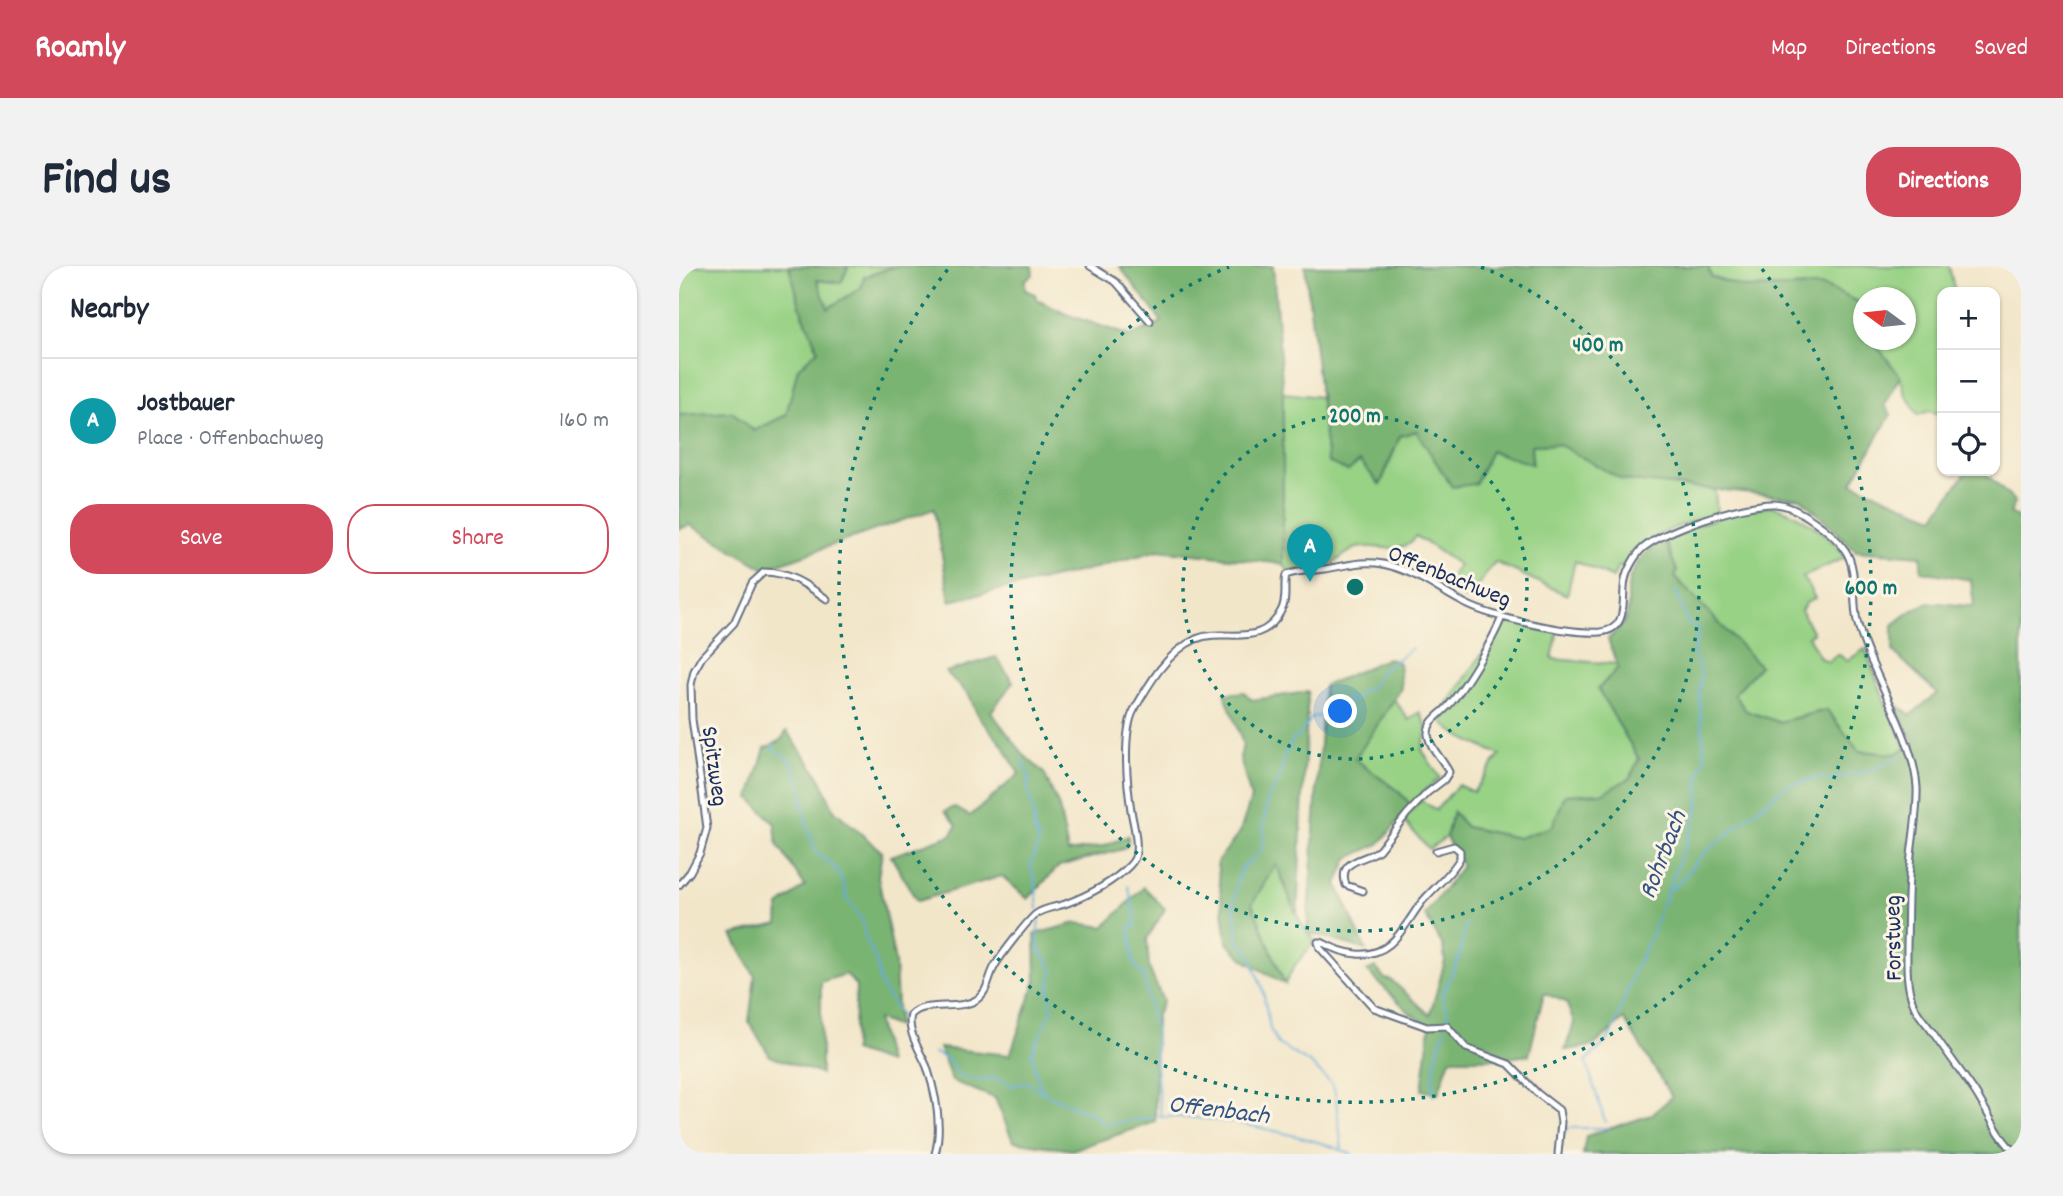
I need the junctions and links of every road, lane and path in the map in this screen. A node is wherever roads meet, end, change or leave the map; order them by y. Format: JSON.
{"nodes":[{"id":1,"x":1090,"y":266,"type":"edge"},
{"id":2,"x":1150,"y":321,"type":"dead end"},
{"id":3,"x":827,"y":599,"type":"dead end"},
{"id":4,"x":1502,"y":617,"type":"junction"},
{"id":5,"x":1917,"y":815,"type":"joint"},
{"id":6,"x":1436,"y":851,"type":"dead end"},
{"id":7,"x":679,"y":885,"type":"edge"},
{"id":8,"x":1363,"y":891,"type":"dead end"},
{"id":9,"x":935,"y":1154,"type":"edge"},
{"id":10,"x":1558,"y":1154,"type":"edge"},
{"id":11,"x":2017,"y":1154,"type":"edge"}],
"edges":[{"from":1,"to":2,"type":"street"},
{"from":3,"to":7,"type":"street","name":"Spitzweg"},
{"from":4,"to":5,"type":"street","name":"Offenbachweg"},
{"from":4,"to":8,"type":"street"},
{"from":4,"to":9,"type":"street","name":"Offenbachweg"},
{"from":5,"to":11,"type":"street","name":"Forstweg"},
{"from":6,"to":10,"type":"street"}]}
